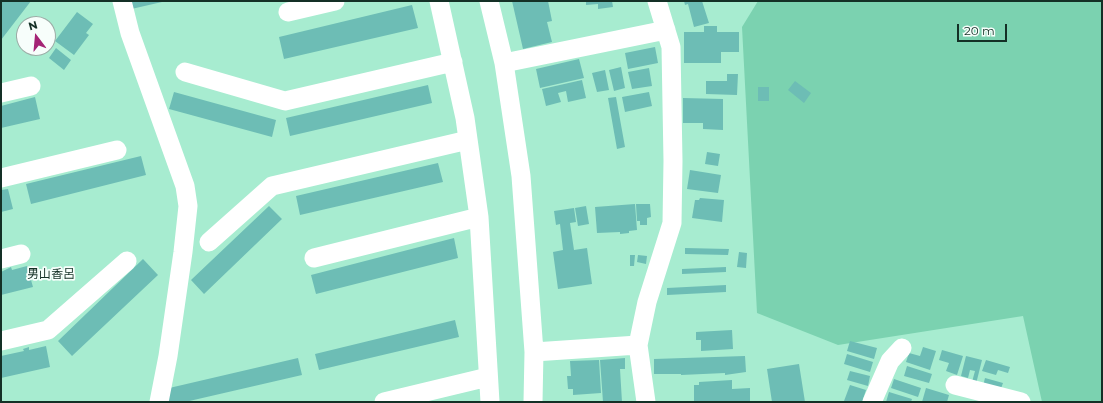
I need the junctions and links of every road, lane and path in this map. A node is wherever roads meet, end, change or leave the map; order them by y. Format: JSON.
{"nodes":[{"id":1,"x":122,"y":1,"type":"edge"},
{"id":2,"x":335,"y":1,"type":"edge"},
{"id":3,"x":439,"y":1,"type":"edge"},
{"id":4,"x":489,"y":1,"type":"edge"},
{"id":5,"x":657,"y":1,"type":"edge"},
{"id":6,"x":288,"y":12,"type":"dead end"},
{"id":7,"x":666,"y":30,"type":"junction"},
{"id":8,"x":453,"y":62,"type":"junction"},
{"id":9,"x":504,"y":63,"type":"junction"},
{"id":10,"x":185,"y":72,"type":"dead end"},
{"id":11,"x":31,"y":86,"type":"dead end"},
{"id":12,"x":1,"y":93,"type":"edge"},
{"id":13,"x":468,"y":140,"type":"junction"},
{"id":14,"x":117,"y":150,"type":"dead end"},
{"id":15,"x":1,"y":178,"type":"edge"},
{"id":16,"x":479,"y":217,"type":"junction"},
{"id":17,"x":210,"y":242,"type":"dead end"},
{"id":18,"x":21,"y":254,"type":"dead end"},
{"id":19,"x":314,"y":258,"type":"dead end"},
{"id":20,"x":1,"y":259,"type":"edge"},
{"id":21,"x":127,"y":261,"type":"dead end"},
{"id":22,"x":1,"y":341,"type":"edge"},
{"id":23,"x":638,"y":345,"type":"junction"},
{"id":24,"x":902,"y":348,"type":"dead end"},
{"id":25,"x":534,"y":352,"type":"junction"},
{"id":26,"x":488,"y":377,"type":"junction"},
{"id":27,"x":955,"y":385,"type":"dead end"},
{"id":28,"x":159,"y":402,"type":"edge"},
{"id":29,"x":384,"y":402,"type":"edge"},
{"id":30,"x":490,"y":402,"type":"edge"},
{"id":31,"x":533,"y":402,"type":"edge"},
{"id":32,"x":646,"y":402,"type":"edge"},
{"id":33,"x":872,"y":402,"type":"edge"},
{"id":34,"x":1021,"y":402,"type":"edge"}],
"edges":[{"from":1,"to":28,"type":"street"},
{"from":2,"to":6,"type":"street"},
{"from":3,"to":8,"type":"street"},
{"from":4,"to":9,"type":"street"},
{"from":5,"to":7,"type":"street"},
{"from":7,"to":9,"type":"street"},
{"from":7,"to":23,"type":"street"},
{"from":8,"to":10,"type":"street"},
{"from":8,"to":13,"type":"street"},
{"from":9,"to":25,"type":"street"},
{"from":11,"to":12,"type":"street"},
{"from":13,"to":16,"type":"street"},
{"from":13,"to":17,"type":"street"},
{"from":14,"to":15,"type":"street"},
{"from":16,"to":19,"type":"street"},
{"from":16,"to":26,"type":"street"},
{"from":18,"to":20,"type":"street"},
{"from":21,"to":22,"type":"street"},
{"from":23,"to":25,"type":"street"},
{"from":23,"to":32,"type":"street"},
{"from":24,"to":33,"type":"street"},
{"from":25,"to":31,"type":"street"},
{"from":26,"to":29,"type":"street"},
{"from":26,"to":30,"type":"street"},
{"from":27,"to":34,"type":"street"}]}
